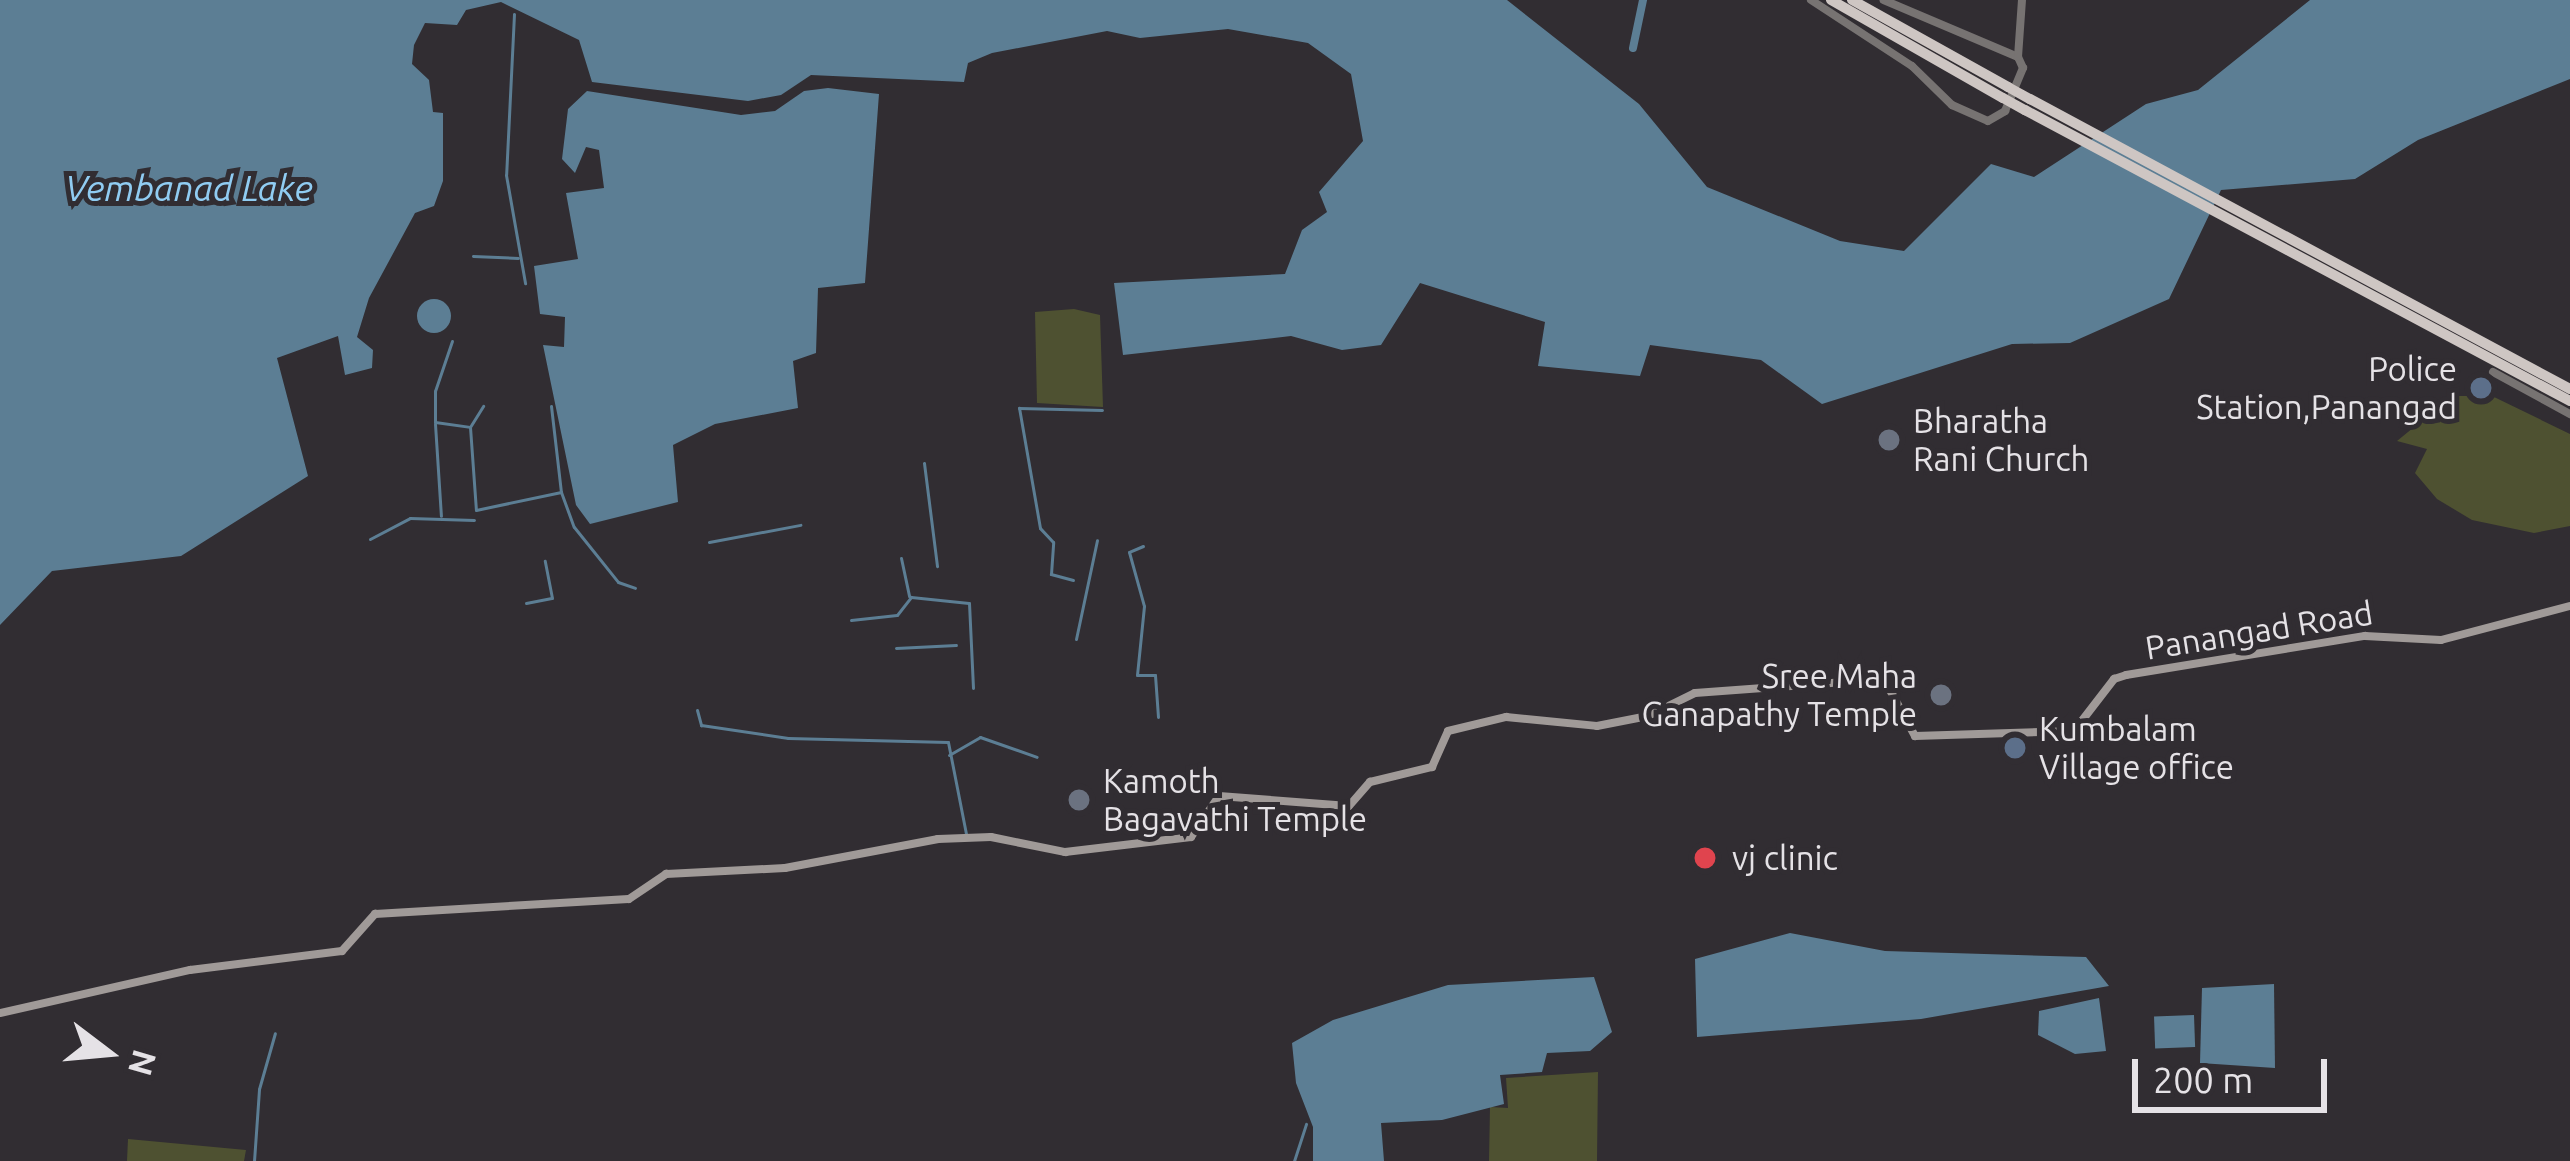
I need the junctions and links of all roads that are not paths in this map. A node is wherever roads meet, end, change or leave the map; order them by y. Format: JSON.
{"nodes":[{"id":1,"x":1811,"y":0,"type":"edge"},
{"id":2,"x":1831,"y":0,"type":"edge"},
{"id":3,"x":1852,"y":0,"type":"edge"},
{"id":4,"x":1884,"y":0,"type":"edge"},
{"id":5,"x":2022,"y":0,"type":"edge"},
{"id":6,"x":2018,"y":57,"type":"junction"},
{"id":7,"x":2009,"y":95,"type":"junction"},
{"id":8,"x":2059,"y":123,"type":"junction"},
{"id":9,"x":2493,"y":372,"type":"dead end"},
{"id":10,"x":2570,"y":389,"type":"edge"},
{"id":11,"x":2570,"y":401,"type":"edge"},
{"id":12,"x":2570,"y":414,"type":"edge"},
{"id":13,"x":2570,"y":606,"type":"edge"},
{"id":14,"x":0,"y":1013,"type":"edge"}],
"edges":[{"from":1,"to":7,"type":"street"},
{"from":2,"to":7,"type":"highway"},
{"from":3,"to":7,"type":"highway"},
{"from":4,"to":6,"type":"street"},
{"from":5,"to":6,"type":"street"},
{"from":6,"to":7,"type":"street"},
{"from":7,"to":8,"type":"highway","bridge":true},
{"from":8,"to":10,"type":"highway"},
{"from":8,"to":11,"type":"highway"},
{"from":9,"to":12,"type":"street"},
{"from":13,"to":14,"type":"main road","name":"Panangad Road"}]}
